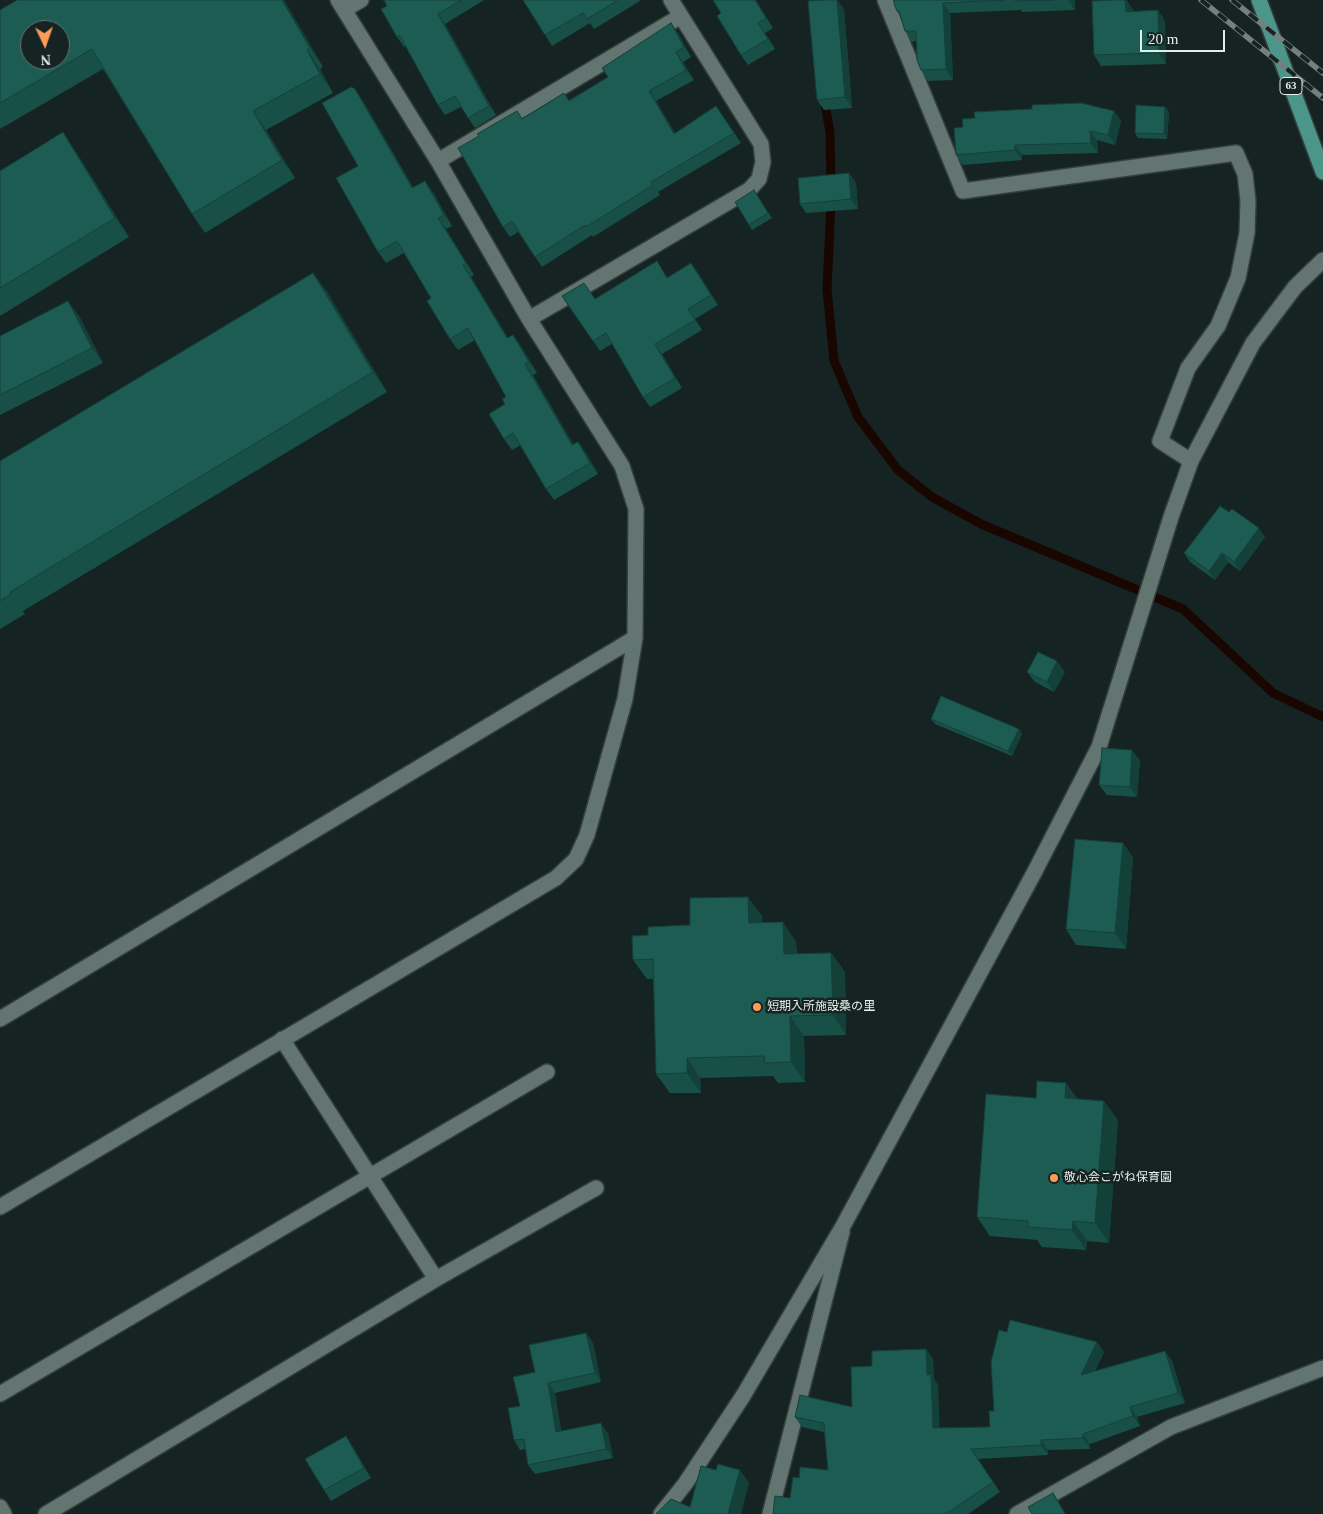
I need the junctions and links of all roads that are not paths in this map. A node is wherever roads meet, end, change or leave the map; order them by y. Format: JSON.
{"nodes":[{"id":1,"x":361,"y":0,"type":"edge"},
{"id":2,"x":671,"y":0,"type":"edge"},
{"id":3,"x":885,"y":0,"type":"edge"},
{"id":4,"x":1259,"y":0,"type":"edge"},
{"id":5,"x":341,"y":5,"type":"edge"},
{"id":6,"x":681,"y":16,"type":"junction"},
{"id":7,"x":438,"y":161,"type":"junction"},
{"id":8,"x":1323,"y":172,"type":"edge"},
{"id":9,"x":1323,"y":260,"type":"edge"},
{"id":10,"x":529,"y":319,"type":"junction"},
{"id":11,"x":1191,"y":461,"type":"junction"},
{"id":12,"x":635,"y":638,"type":"junction"},
{"id":13,"x":0,"y":1019,"type":"edge"},
{"id":14,"x":282,"y":1039,"type":"junction"},
{"id":15,"x":547,"y":1072,"type":"dead end"},
{"id":16,"x":370,"y":1176,"type":"junction"},
{"id":17,"x":596,"y":1188,"type":"dead end"},
{"id":18,"x":0,"y":1207,"type":"edge"},
{"id":19,"x":844,"y":1226,"type":"junction"},
{"id":20,"x":436,"y":1279,"type":"junction"},
{"id":21,"x":1323,"y":1368,"type":"edge"},
{"id":22,"x":0,"y":1394,"type":"edge"},
{"id":23,"x":0,"y":1507,"type":"edge"},
{"id":24,"x":4,"y":1514,"type":"edge"},
{"id":25,"x":46,"y":1514,"type":"edge"},
{"id":26,"x":661,"y":1514,"type":"edge"},
{"id":27,"x":770,"y":1514,"type":"edge"},
{"id":28,"x":1017,"y":1514,"type":"edge"}],
"edges":[{"from":1,"to":5,"type":"street"},
{"from":2,"to":6,"type":"street"},
{"from":3,"to":11,"type":"street"},
{"from":4,"to":8,"type":"main road","number":"63"},
{"from":5,"to":7,"type":"street"},
{"from":6,"to":7,"type":"street"},
{"from":6,"to":10,"type":"street"},
{"from":7,"to":10,"type":"street"},
{"from":9,"to":11,"type":"street"},
{"from":10,"to":12,"type":"street"},
{"from":11,"to":19,"type":"street"},
{"from":12,"to":13,"type":"street"},
{"from":12,"to":14,"type":"street"},
{"from":14,"to":16,"type":"street"},
{"from":14,"to":18,"type":"street"},
{"from":15,"to":16,"type":"street"},
{"from":16,"to":20,"type":"street"},
{"from":16,"to":22,"type":"street"},
{"from":17,"to":20,"type":"street"},
{"from":19,"to":26,"type":"street"},
{"from":19,"to":27,"type":"street"},
{"from":20,"to":25,"type":"street"},
{"from":21,"to":28,"type":"street"},
{"from":23,"to":24,"type":"street"}]}
